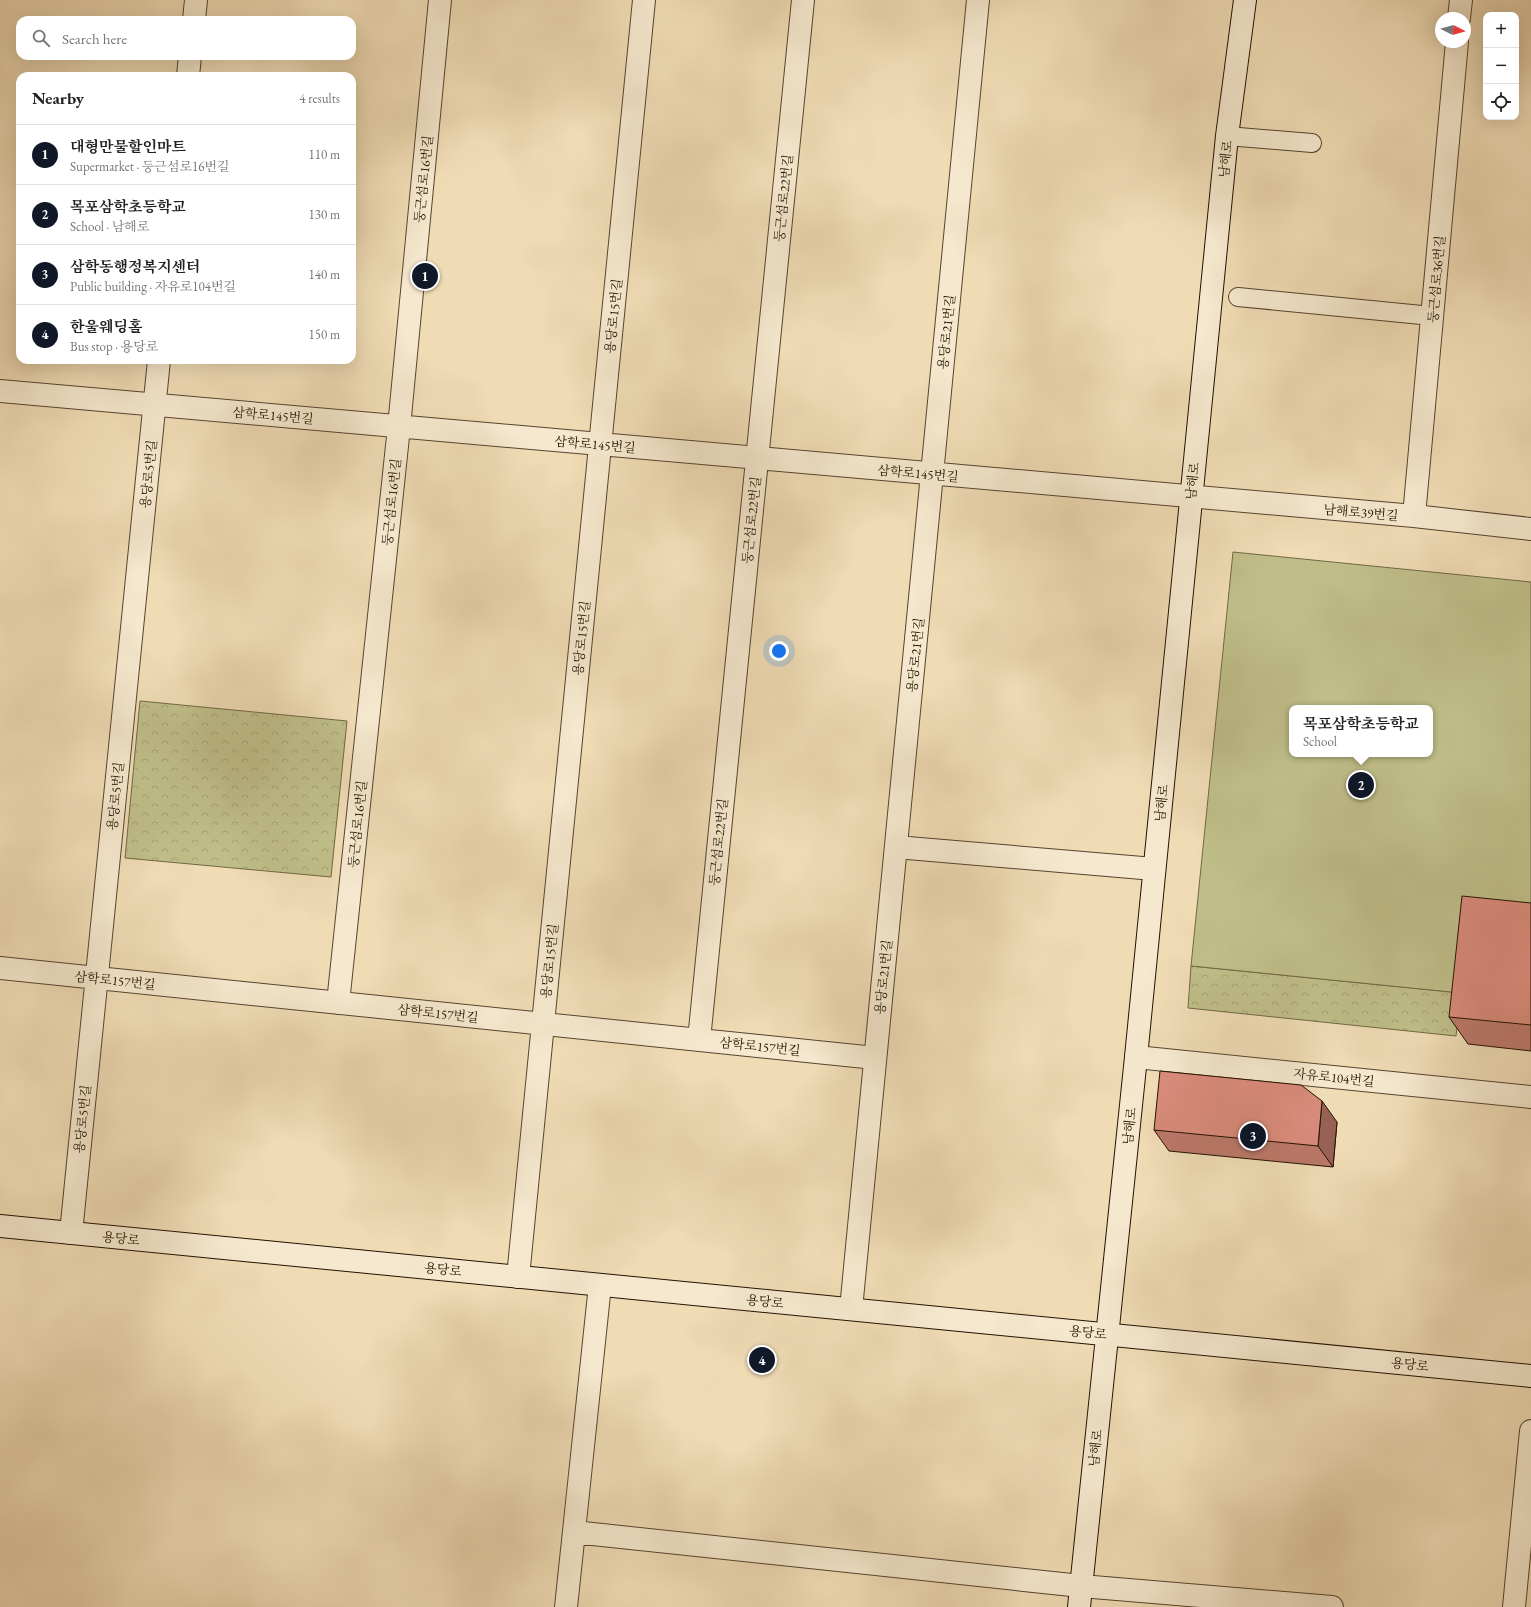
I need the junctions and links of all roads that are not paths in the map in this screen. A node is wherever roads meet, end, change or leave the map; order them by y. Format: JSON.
{"nodes":[{"id":1,"x":196,"y":0,"type":"edge"},
{"id":2,"x":440,"y":0,"type":"edge"},
{"id":3,"x":644,"y":0,"type":"edge"},
{"id":4,"x":803,"y":0,"type":"edge"},
{"id":5,"x":978,"y":0,"type":"edge"},
{"id":6,"x":1245,"y":0,"type":"edge"},
{"id":7,"x":1461,"y":0,"type":"edge"},
{"id":8,"x":1460,"y":12,"type":"edge"},
{"id":9,"x":194,"y":16,"type":"edge"},
{"id":10,"x":1456,"y":48,"type":"edge"},
{"id":11,"x":190,"y":60,"type":"edge"},
{"id":12,"x":188,"y":72,"type":"edge"},
{"id":13,"x":1227,"y":136,"type":"junction"},
{"id":14,"x":1312,"y":143,"type":"dead end"},
{"id":15,"x":1238,"y":298,"type":"dead end"},
{"id":16,"x":1432,"y":316,"type":"junction"},
{"id":17,"x":159,"y":364,"type":"edge"},
{"id":18,"x":0,"y":391,"type":"edge"},
{"id":19,"x":155,"y":405,"type":"junction"},
{"id":20,"x":399,"y":427,"type":"junction"},
{"id":21,"x":600,"y":445,"type":"junction"},
{"id":22,"x":757,"y":459,"type":"junction"},
{"id":23,"x":932,"y":474,"type":"junction"},
{"id":24,"x":1190,"y":498,"type":"junction"},
{"id":25,"x":1414,"y":516,"type":"junction"},
{"id":26,"x":1531,"y":529,"type":"edge"},
{"id":27,"x":896,"y":847,"type":"junction"},
{"id":28,"x":1154,"y":869,"type":"junction"},
{"id":29,"x":0,"y":968,"type":"edge"},
{"id":30,"x":97,"y":978,"type":"junction"},
{"id":31,"x":338,"y":1003,"type":"junction"},
{"id":32,"x":542,"y":1024,"type":"junction"},
{"id":33,"x":699,"y":1040,"type":"junction"},
{"id":34,"x":1136,"y":1057,"type":"junction"},
{"id":35,"x":875,"y":1058,"type":"junction"},
{"id":36,"x":1531,"y":1097,"type":"edge"},
{"id":37,"x":0,"y":1226,"type":"edge"},
{"id":38,"x":71,"y":1233,"type":"junction"},
{"id":39,"x":518,"y":1277,"type":"junction"},
{"id":40,"x":600,"y":1285,"type":"junction"},
{"id":41,"x":851,"y":1309,"type":"junction"},
{"id":42,"x":1107,"y":1334,"type":"junction"},
{"id":43,"x":1531,"y":1376,"type":"edge"},
{"id":44,"x":1531,"y":1431,"type":"edge"},
{"id":45,"x":574,"y":1532,"type":"junction"},
{"id":46,"x":1080,"y":1596,"type":"edge"},
{"id":47,"x":566,"y":1607,"type":"edge"},
{"id":48,"x":1327,"y":1607,"type":"edge"},
{"id":49,"x":1514,"y":1607,"type":"edge"}],
"edges":[{"from":1,"to":9,"type":"street"},
{"from":2,"to":20,"type":"street","name":"둥근섬로16번길"},
{"from":3,"to":21,"type":"street","name":"용당로15번길"},
{"from":4,"to":22,"type":"street","name":"둥근섬로22번길"},
{"from":5,"to":23,"type":"street","name":"용당로21번길"},
{"from":6,"to":13,"type":"street","name":"남해로"},
{"from":7,"to":8,"type":"street"},
{"from":10,"to":16,"type":"street","name":"둥근섬로36번길"},
{"from":11,"to":12,"type":"street"},
{"from":13,"to":14,"type":"lane"},
{"from":13,"to":24,"type":"street","name":"남해로"},
{"from":15,"to":16,"type":"lane"},
{"from":16,"to":25,"type":"street","name":"둥근섬로36번길"},
{"from":17,"to":19,"type":"street","name":"용당로5번길"},
{"from":18,"to":19,"type":"street","name":"삼학로145번길"},
{"from":19,"to":20,"type":"street","name":"삼학로145번길"},
{"from":19,"to":30,"type":"street","name":"용당로5번길"},
{"from":20,"to":21,"type":"street","name":"삼학로145번길"},
{"from":20,"to":31,"type":"street","name":"둥근섬로16번길"},
{"from":21,"to":22,"type":"street","name":"삼학로145번길"},
{"from":21,"to":32,"type":"street","name":"용당로15번길"},
{"from":22,"to":23,"type":"street","name":"삼학로145번길"},
{"from":22,"to":33,"type":"street","name":"둥근섬로22번길"},
{"from":23,"to":24,"type":"street","name":"삼학로145번길"},
{"from":23,"to":27,"type":"street","name":"용당로21번길"},
{"from":24,"to":25,"type":"street","name":"남해로39번길"},
{"from":24,"to":28,"type":"street","name":"남해로"},
{"from":25,"to":26,"type":"street","name":"남해로39번길"},
{"from":27,"to":28,"type":"street"},
{"from":27,"to":35,"type":"street","name":"용당로21번길"},
{"from":28,"to":34,"type":"street","name":"남해로"},
{"from":29,"to":30,"type":"street","name":"삼학로157번길"},
{"from":30,"to":31,"type":"street","name":"삼학로157번길"},
{"from":30,"to":38,"type":"street","name":"용당로5번길"},
{"from":31,"to":32,"type":"street","name":"삼학로157번길"},
{"from":32,"to":33,"type":"street","name":"삼학로157번길"},
{"from":32,"to":39,"type":"street","name":"용당로15번길"},
{"from":33,"to":35,"type":"street","name":"삼학로157번길"},
{"from":34,"to":36,"type":"street","name":"자유로104번길"},
{"from":34,"to":42,"type":"street","name":"남해로"},
{"from":35,"to":41,"type":"street","name":"용당로21번길"},
{"from":37,"to":38,"type":"street","name":"용당로"},
{"from":38,"to":39,"type":"street","name":"용당로"},
{"from":39,"to":40,"type":"street","name":"용당로"},
{"from":40,"to":41,"type":"street","name":"용당로"},
{"from":40,"to":45,"type":"street"},
{"from":41,"to":42,"type":"street","name":"용당로"},
{"from":42,"to":43,"type":"street","name":"용당로"},
{"from":42,"to":46,"type":"street","name":"남해로"},
{"from":44,"to":49,"type":"street"},
{"from":45,"to":46,"type":"street"},
{"from":45,"to":47,"type":"street"},
{"from":46,"to":48,"type":"street"}]}
